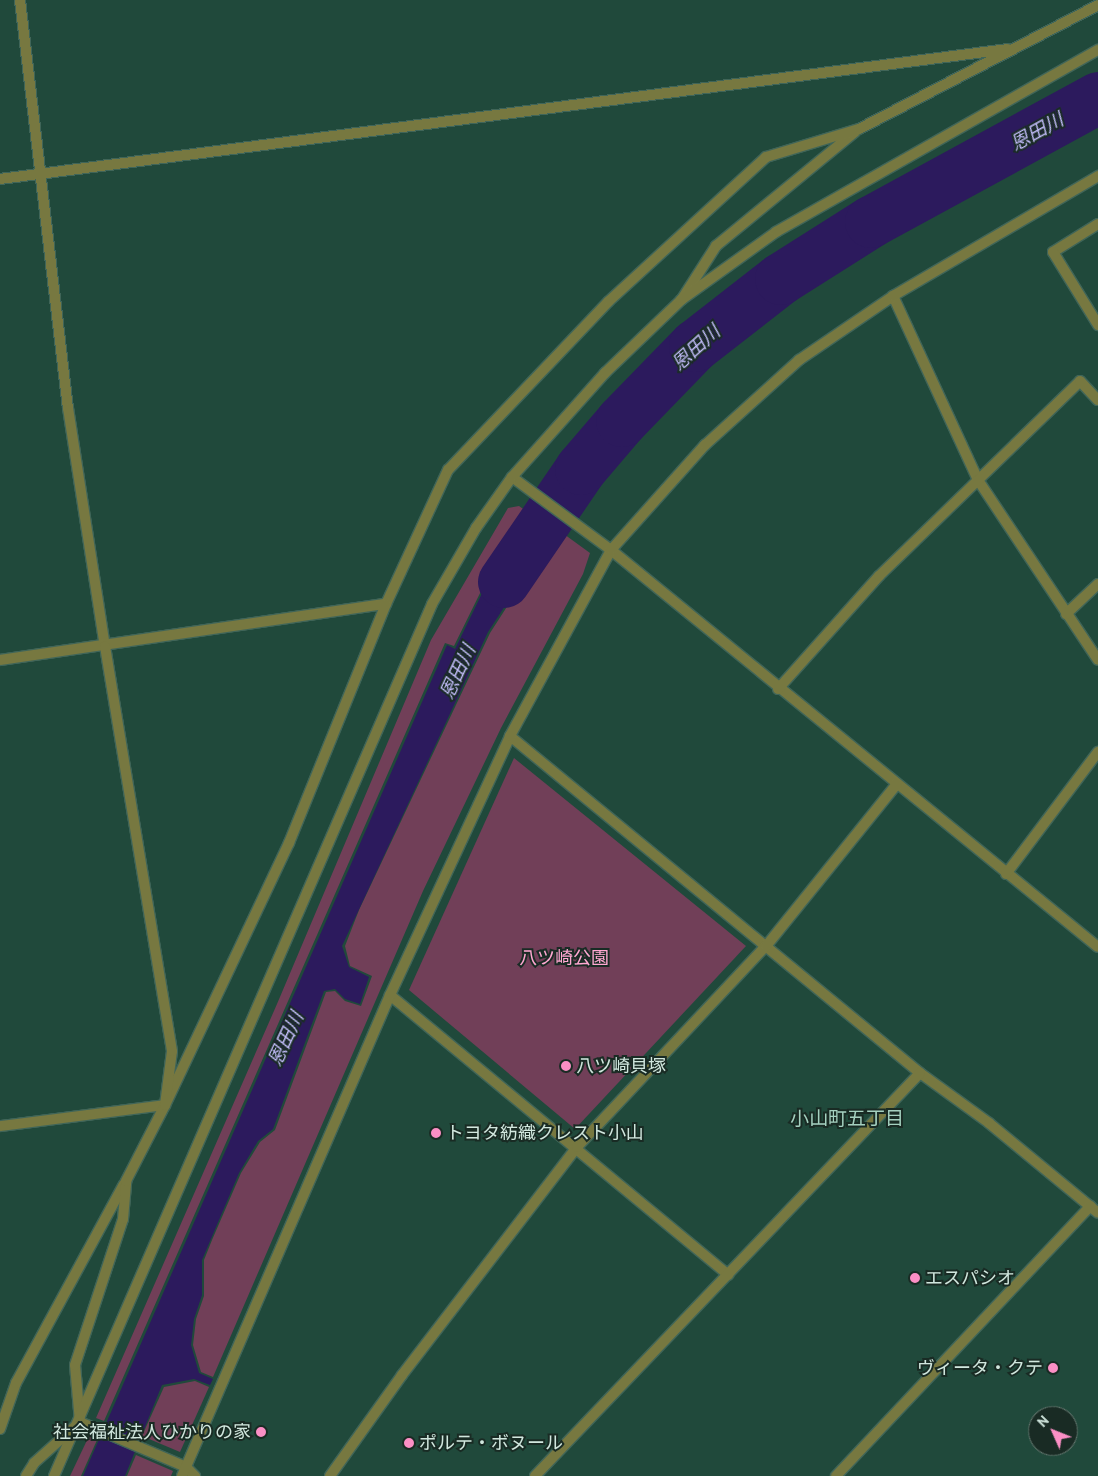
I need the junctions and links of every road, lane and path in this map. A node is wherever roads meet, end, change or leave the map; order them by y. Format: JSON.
{"nodes":[{"id":1,"x":20,"y":0,"type":"edge"},
{"id":2,"x":1098,"y":5,"type":"edge"},
{"id":3,"x":1008,"y":49,"type":"junction"},
{"id":4,"x":1098,"y":50,"type":"edge"},
{"id":5,"x":859,"y":129,"type":"junction"},
{"id":6,"x":41,"y":172,"type":"junction"},
{"id":7,"x":1098,"y":176,"type":"edge"},
{"id":8,"x":0,"y":179,"type":"edge"},
{"id":9,"x":1098,"y":224,"type":"edge"},
{"id":10,"x":893,"y":296,"type":"junction"},
{"id":11,"x":681,"y":300,"type":"junction"},
{"id":12,"x":1098,"y":325,"type":"edge"},
{"id":13,"x":1098,"y":400,"type":"edge"},
{"id":14,"x":512,"y":476,"type":"junction"},
{"id":15,"x":978,"y":480,"type":"junction"},
{"id":16,"x":611,"y":550,"type":"junction"},
{"id":17,"x":1098,"y":584,"type":"edge"},
{"id":18,"x":386,"y":604,"type":"junction"},
{"id":19,"x":1066,"y":614,"type":"junction"},
{"id":20,"x":105,"y":646,"type":"junction"},
{"id":21,"x":0,"y":660,"type":"edge"},
{"id":22,"x":1098,"y":660,"type":"edge"},
{"id":23,"x":778,"y":688,"type":"junction"},
{"id":24,"x":510,"y":736,"type":"junction"},
{"id":25,"x":1098,"y":752,"type":"edge"},
{"id":26,"x":897,"y":784,"type":"junction"},
{"id":27,"x":1006,"y":874,"type":"junction"},
{"id":28,"x":767,"y":945,"type":"junction"},
{"id":29,"x":1098,"y":947,"type":"edge"},
{"id":30,"x":390,"y":995,"type":"junction"},
{"id":31,"x":920,"y":1073,"type":"junction"},
{"id":32,"x":166,"y":1105,"type":"junction"},
{"id":33,"x":0,"y":1126,"type":"edge"},
{"id":34,"x":577,"y":1147,"type":"junction"},
{"id":35,"x":126,"y":1181,"type":"junction"},
{"id":36,"x":1094,"y":1209,"type":"edge"},
{"id":37,"x":728,"y":1275,"type":"junction"},
{"id":38,"x":80,"y":1422,"type":"junction"},
{"id":39,"x":0,"y":1430,"type":"edge"},
{"id":40,"x":184,"y":1471,"type":"edge"},
{"id":41,"x":26,"y":1476,"type":"edge"},
{"id":42,"x":54,"y":1476,"type":"edge"},
{"id":43,"x":195,"y":1476,"type":"edge"},
{"id":44,"x":330,"y":1476,"type":"edge"},
{"id":45,"x":535,"y":1476,"type":"edge"},
{"id":46,"x":836,"y":1476,"type":"edge"}],
"edges":[{"from":1,"to":6,"type":"street"},
{"from":2,"to":3,"type":"street"},
{"from":3,"to":5,"type":"street"},
{"from":3,"to":6,"type":"street"},
{"from":4,"to":11,"type":"street"},
{"from":5,"to":11,"type":"street"},
{"from":5,"to":18,"type":"street"},
{"from":6,"to":8,"type":"street"},
{"from":6,"to":20,"type":"street"},
{"from":7,"to":10,"type":"street"},
{"from":9,"to":12,"type":"street"},
{"from":10,"to":15,"type":"street"},
{"from":10,"to":16,"type":"street"},
{"from":11,"to":14,"type":"street"},
{"from":13,"to":15,"type":"street"},
{"from":14,"to":16,"type":"street"},
{"from":14,"to":38,"type":"street"},
{"from":15,"to":19,"type":"street"},
{"from":15,"to":23,"type":"street"},
{"from":16,"to":23,"type":"street"},
{"from":16,"to":24,"type":"street"},
{"from":17,"to":19,"type":"street"},
{"from":18,"to":20,"type":"street"},
{"from":18,"to":32,"type":"street"},
{"from":19,"to":22,"type":"street"},
{"from":20,"to":21,"type":"street"},
{"from":20,"to":32,"type":"street"},
{"from":23,"to":26,"type":"street"},
{"from":24,"to":28,"type":"street"},
{"from":24,"to":30,"type":"street"},
{"from":25,"to":27,"type":"street"},
{"from":26,"to":27,"type":"street"},
{"from":26,"to":28,"type":"street"},
{"from":27,"to":29,"type":"street"},
{"from":28,"to":31,"type":"street"},
{"from":28,"to":34,"type":"street"},
{"from":30,"to":34,"type":"street"},
{"from":30,"to":40,"type":"street"},
{"from":31,"to":36,"type":"street"},
{"from":31,"to":37,"type":"street"},
{"from":32,"to":33,"type":"street"},
{"from":32,"to":35,"type":"street"},
{"from":34,"to":37,"type":"street"},
{"from":34,"to":44,"type":"street"},
{"from":35,"to":38,"type":"street"},
{"from":35,"to":39,"type":"street"},
{"from":36,"to":46,"type":"street"},
{"from":37,"to":45,"type":"street"},
{"from":38,"to":40,"type":"street"},
{"from":38,"to":41,"type":"street"},
{"from":38,"to":42,"type":"street"},
{"from":40,"to":43,"type":"street"}]}
